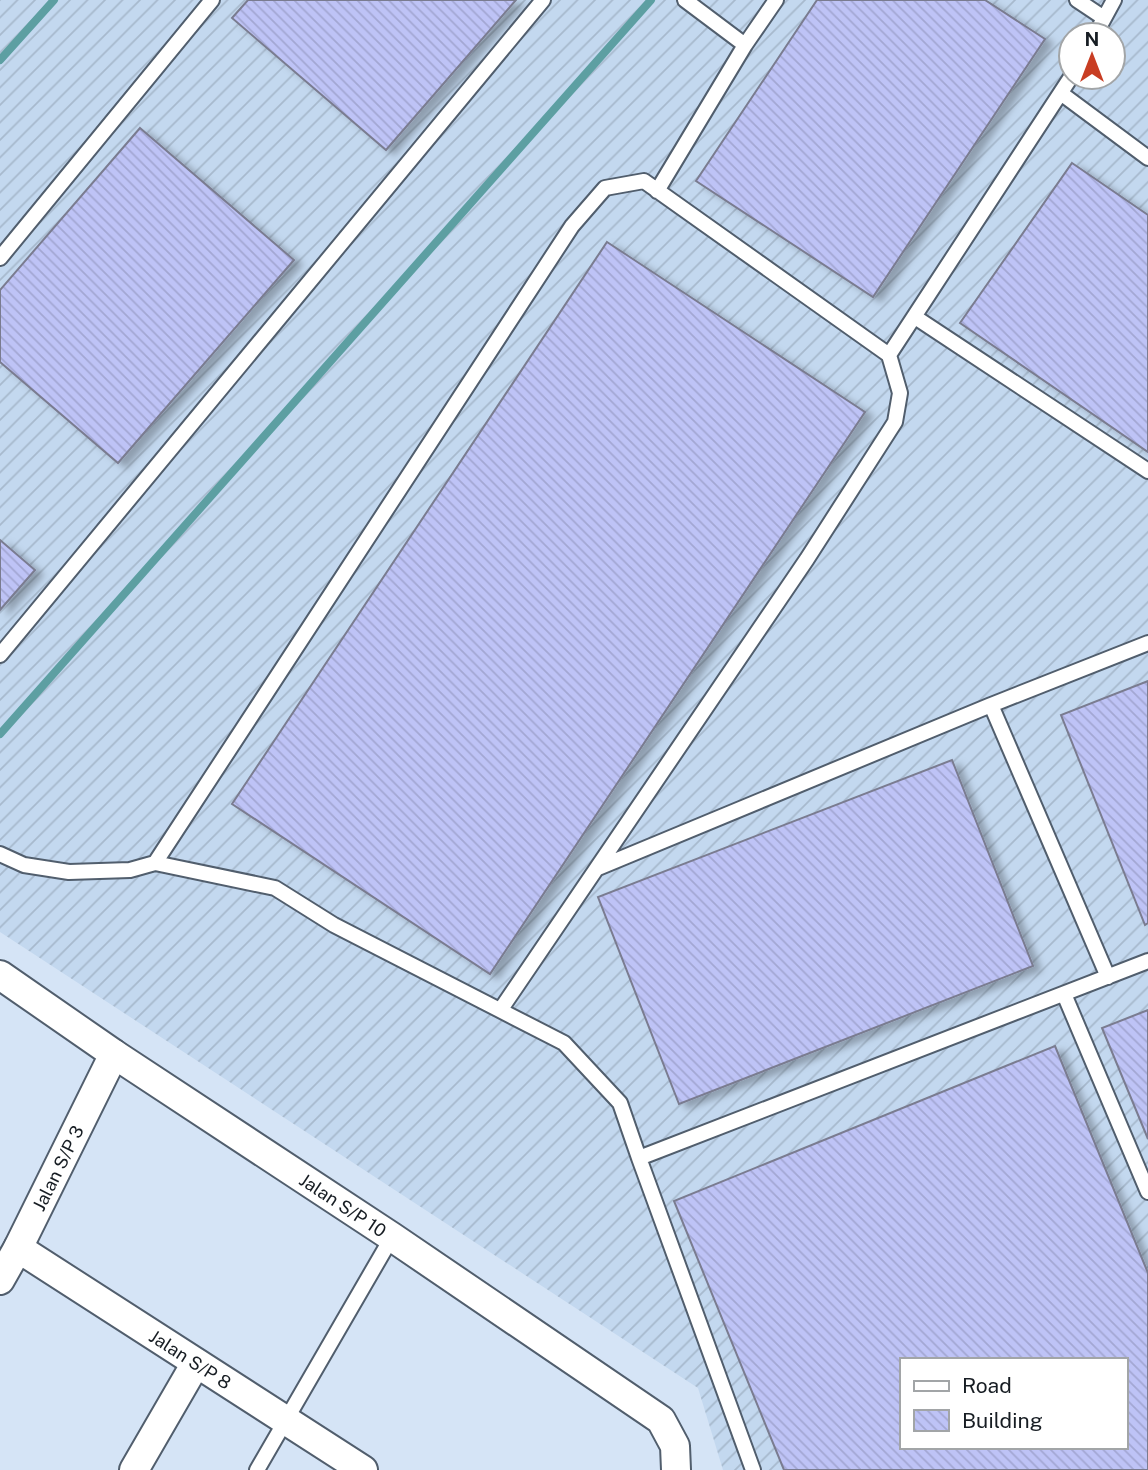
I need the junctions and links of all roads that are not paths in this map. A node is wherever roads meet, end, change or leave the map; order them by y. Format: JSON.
{"nodes":[{"id":1,"x":212,"y":0,"type":"edge"},
{"id":2,"x":543,"y":0,"type":"edge"},
{"id":3,"x":685,"y":0,"type":"edge"},
{"id":4,"x":776,"y":0,"type":"edge"},
{"id":5,"x":1077,"y":0,"type":"edge"},
{"id":6,"x":1114,"y":0,"type":"edge"},
{"id":7,"x":1104,"y":18,"type":"junction"},
{"id":8,"x":1102,"y":21,"type":"edge"},
{"id":9,"x":745,"y":45,"type":"junction"},
{"id":10,"x":1064,"y":91,"type":"edge"},
{"id":11,"x":1062,"y":94,"type":"junction"},
{"id":12,"x":1148,"y":158,"type":"edge"},
{"id":13,"x":657,"y":191,"type":"junction"},
{"id":14,"x":0,"y":258,"type":"edge"},
{"id":15,"x":915,"y":317,"type":"junction"},
{"id":16,"x":889,"y":355,"type":"junction"},
{"id":17,"x":1148,"y":471,"type":"edge"},
{"id":18,"x":1148,"y":643,"type":"edge"},
{"id":19,"x":0,"y":655,"type":"edge"},
{"id":20,"x":991,"y":705,"type":"junction"},
{"id":21,"x":0,"y":854,"type":"edge"},
{"id":22,"x":155,"y":863,"type":"junction"},
{"id":23,"x":596,"y":868,"type":"junction"},
{"id":24,"x":1148,"y":961,"type":"edge"},
{"id":25,"x":0,"y":975,"type":"edge"},
{"id":26,"x":1108,"y":977,"type":"junction"},
{"id":27,"x":1064,"y":993,"type":"junction"},
{"id":28,"x":500,"y":1009,"type":"junction"},
{"id":29,"x":114,"y":1054,"type":"junction"},
{"id":30,"x":639,"y":1158,"type":"junction"},
{"id":31,"x":1148,"y":1192,"type":"edge"},
{"id":32,"x":392,"y":1237,"type":"junction"},
{"id":33,"x":18,"y":1248,"type":"junction"},
{"id":34,"x":0,"y":1280,"type":"edge"},
{"id":35,"x":196,"y":1363,"type":"junction"},
{"id":36,"x":286,"y":1421,"type":"junction"},
{"id":37,"x":676,"y":1458,"type":"edge"},
{"id":38,"x":134,"y":1470,"type":"edge"},
{"id":39,"x":257,"y":1470,"type":"edge"},
{"id":40,"x":363,"y":1470,"type":"edge"},
{"id":41,"x":753,"y":1470,"type":"edge"}],
"edges":[{"from":1,"to":14,"type":"lane"},
{"from":2,"to":19,"type":"lane"},
{"from":3,"to":9,"type":"lane"},
{"from":4,"to":9,"type":"lane"},
{"from":5,"to":7,"type":"lane"},
{"from":6,"to":7,"type":"lane"},
{"from":7,"to":8,"type":"lane"},
{"from":9,"to":13,"type":"lane"},
{"from":10,"to":11,"type":"lane"},
{"from":11,"to":12,"type":"lane"},
{"from":11,"to":15,"type":"lane"},
{"from":13,"to":16,"type":"lane"},
{"from":13,"to":22,"type":"lane"},
{"from":15,"to":16,"type":"lane"},
{"from":15,"to":17,"type":"lane"},
{"from":16,"to":23,"type":"lane"},
{"from":18,"to":20,"type":"lane"},
{"from":20,"to":23,"type":"lane"},
{"from":20,"to":26,"type":"lane"},
{"from":21,"to":22,"type":"lane"},
{"from":22,"to":28,"type":"lane"},
{"from":23,"to":28,"type":"lane"},
{"from":24,"to":26,"type":"lane"},
{"from":25,"to":29,"type":"street","name":"Jalan S/P 10"},
{"from":26,"to":27,"type":"lane"},
{"from":27,"to":30,"type":"lane"},
{"from":27,"to":31,"type":"lane"},
{"from":28,"to":30,"type":"lane"},
{"from":29,"to":32,"type":"street","name":"Jalan S/P 10"},
{"from":29,"to":33,"type":"street","name":"Jalan S/P 3"},
{"from":30,"to":41,"type":"lane"},
{"from":32,"to":36,"type":"lane"},
{"from":32,"to":37,"type":"street","name":"Jalan S/P 10"},
{"from":33,"to":34,"type":"street","name":"Jalan S/P 3"},
{"from":33,"to":35,"type":"street","name":"Jalan S/P 8"},
{"from":35,"to":36,"type":"street","name":"Jalan S/P 8"},
{"from":35,"to":38,"type":"street"},
{"from":36,"to":39,"type":"lane"},
{"from":36,"to":40,"type":"street","name":"Jalan S/P 8"}]}
